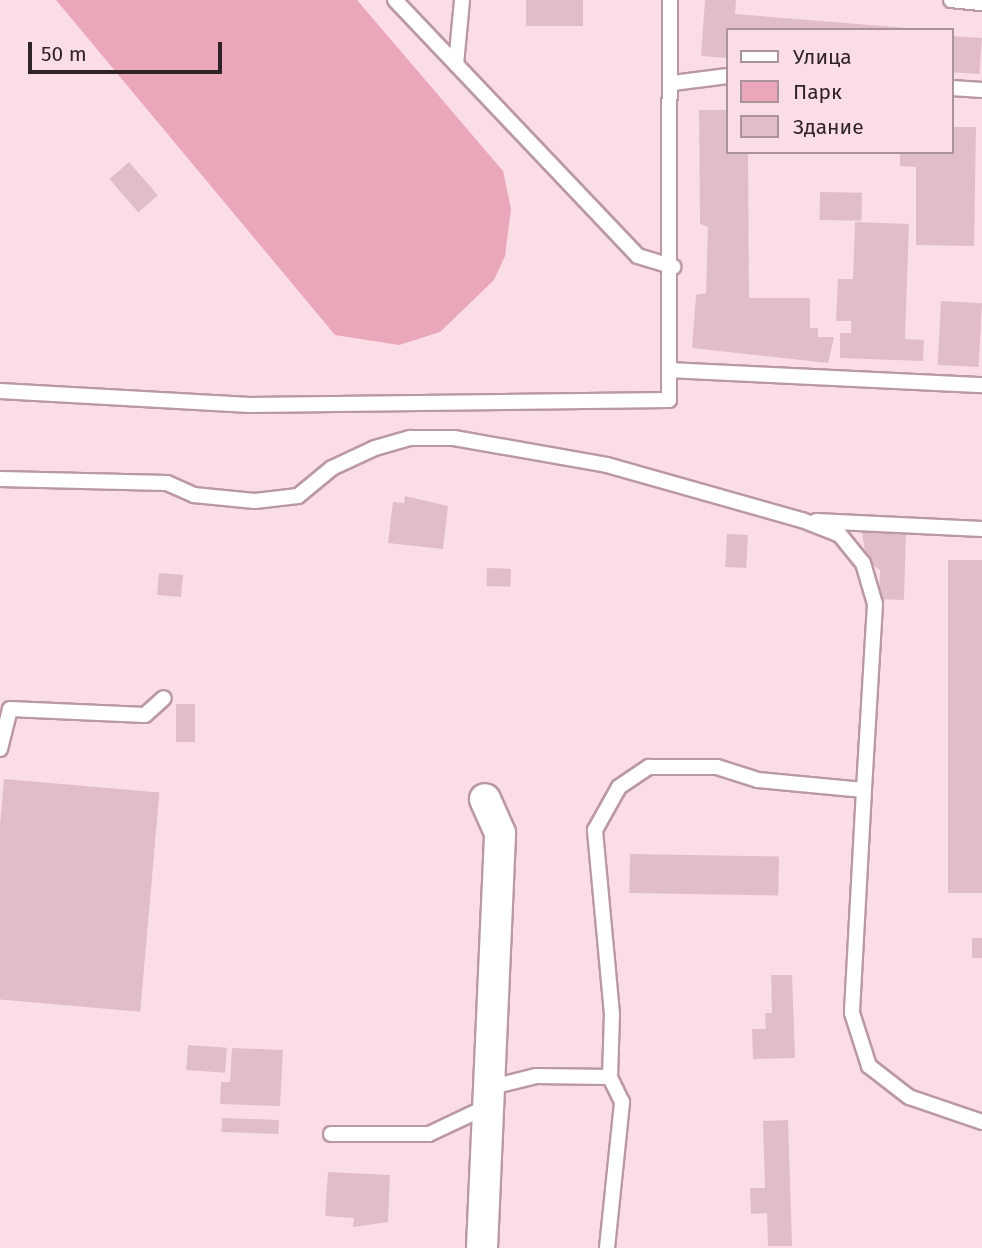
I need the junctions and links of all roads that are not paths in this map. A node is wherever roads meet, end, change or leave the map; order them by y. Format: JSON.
{"nodes":[{"id":1,"x":395,"y":0,"type":"edge"},
{"id":2,"x":462,"y":0,"type":"edge"},
{"id":3,"x":670,"y":0,"type":"edge"},
{"id":4,"x":951,"y":0,"type":"edge"},
{"id":5,"x":982,"y":3,"type":"edge"},
{"id":6,"x":456,"y":64,"type":"junction"},
{"id":7,"x":726,"y":76,"type":"edge"},
{"id":8,"x":673,"y":83,"type":"junction"},
{"id":9,"x":954,"y":88,"type":"edge"},
{"id":10,"x":982,"y":90,"type":"edge"},
{"id":11,"x":673,"y":267,"type":"junction"},
{"id":12,"x":670,"y":370,"type":"junction"},
{"id":13,"x":982,"y":385,"type":"edge"},
{"id":14,"x":0,"y":391,"type":"edge"},
{"id":15,"x":0,"y":479,"type":"edge"},
{"id":16,"x":802,"y":520,"type":"junction"},
{"id":17,"x":982,"y":529,"type":"edge"},
{"id":18,"x":164,"y":698,"type":"dead end"},
{"id":19,"x":0,"y":749,"type":"edge"},
{"id":20,"x":864,"y":790,"type":"junction"},
{"id":21,"x":485,"y":799,"type":"dead end"},
{"id":22,"x":610,"y":1077,"type":"junction"},
{"id":23,"x":486,"y":1097,"type":"junction"},
{"id":24,"x":982,"y":1122,"type":"edge"},
{"id":25,"x":331,"y":1134,"type":"dead end"},
{"id":26,"x":482,"y":1248,"type":"edge"},
{"id":27,"x":607,"y":1248,"type":"edge"}],
"edges":[{"from":1,"to":6,"type":"lane"},
{"from":2,"to":6,"type":"lane"},
{"from":3,"to":8,"type":"lane"},
{"from":4,"to":5,"type":"lane"},
{"from":6,"to":11,"type":"lane"},
{"from":7,"to":8,"type":"lane"},
{"from":8,"to":11,"type":"lane"},
{"from":9,"to":10,"type":"lane"},
{"from":11,"to":12,"type":"lane"},
{"from":12,"to":13,"type":"lane"},
{"from":12,"to":14,"type":"lane"},
{"from":15,"to":16,"type":"lane"},
{"from":16,"to":17,"type":"lane"},
{"from":16,"to":20,"type":"lane"},
{"from":18,"to":19,"type":"lane"},
{"from":20,"to":22,"type":"lane"},
{"from":20,"to":24,"type":"lane"},
{"from":21,"to":23,"type":"street"},
{"from":22,"to":23,"type":"lane"},
{"from":22,"to":27,"type":"lane"},
{"from":23,"to":25,"type":"lane"},
{"from":23,"to":26,"type":"street"}]}
